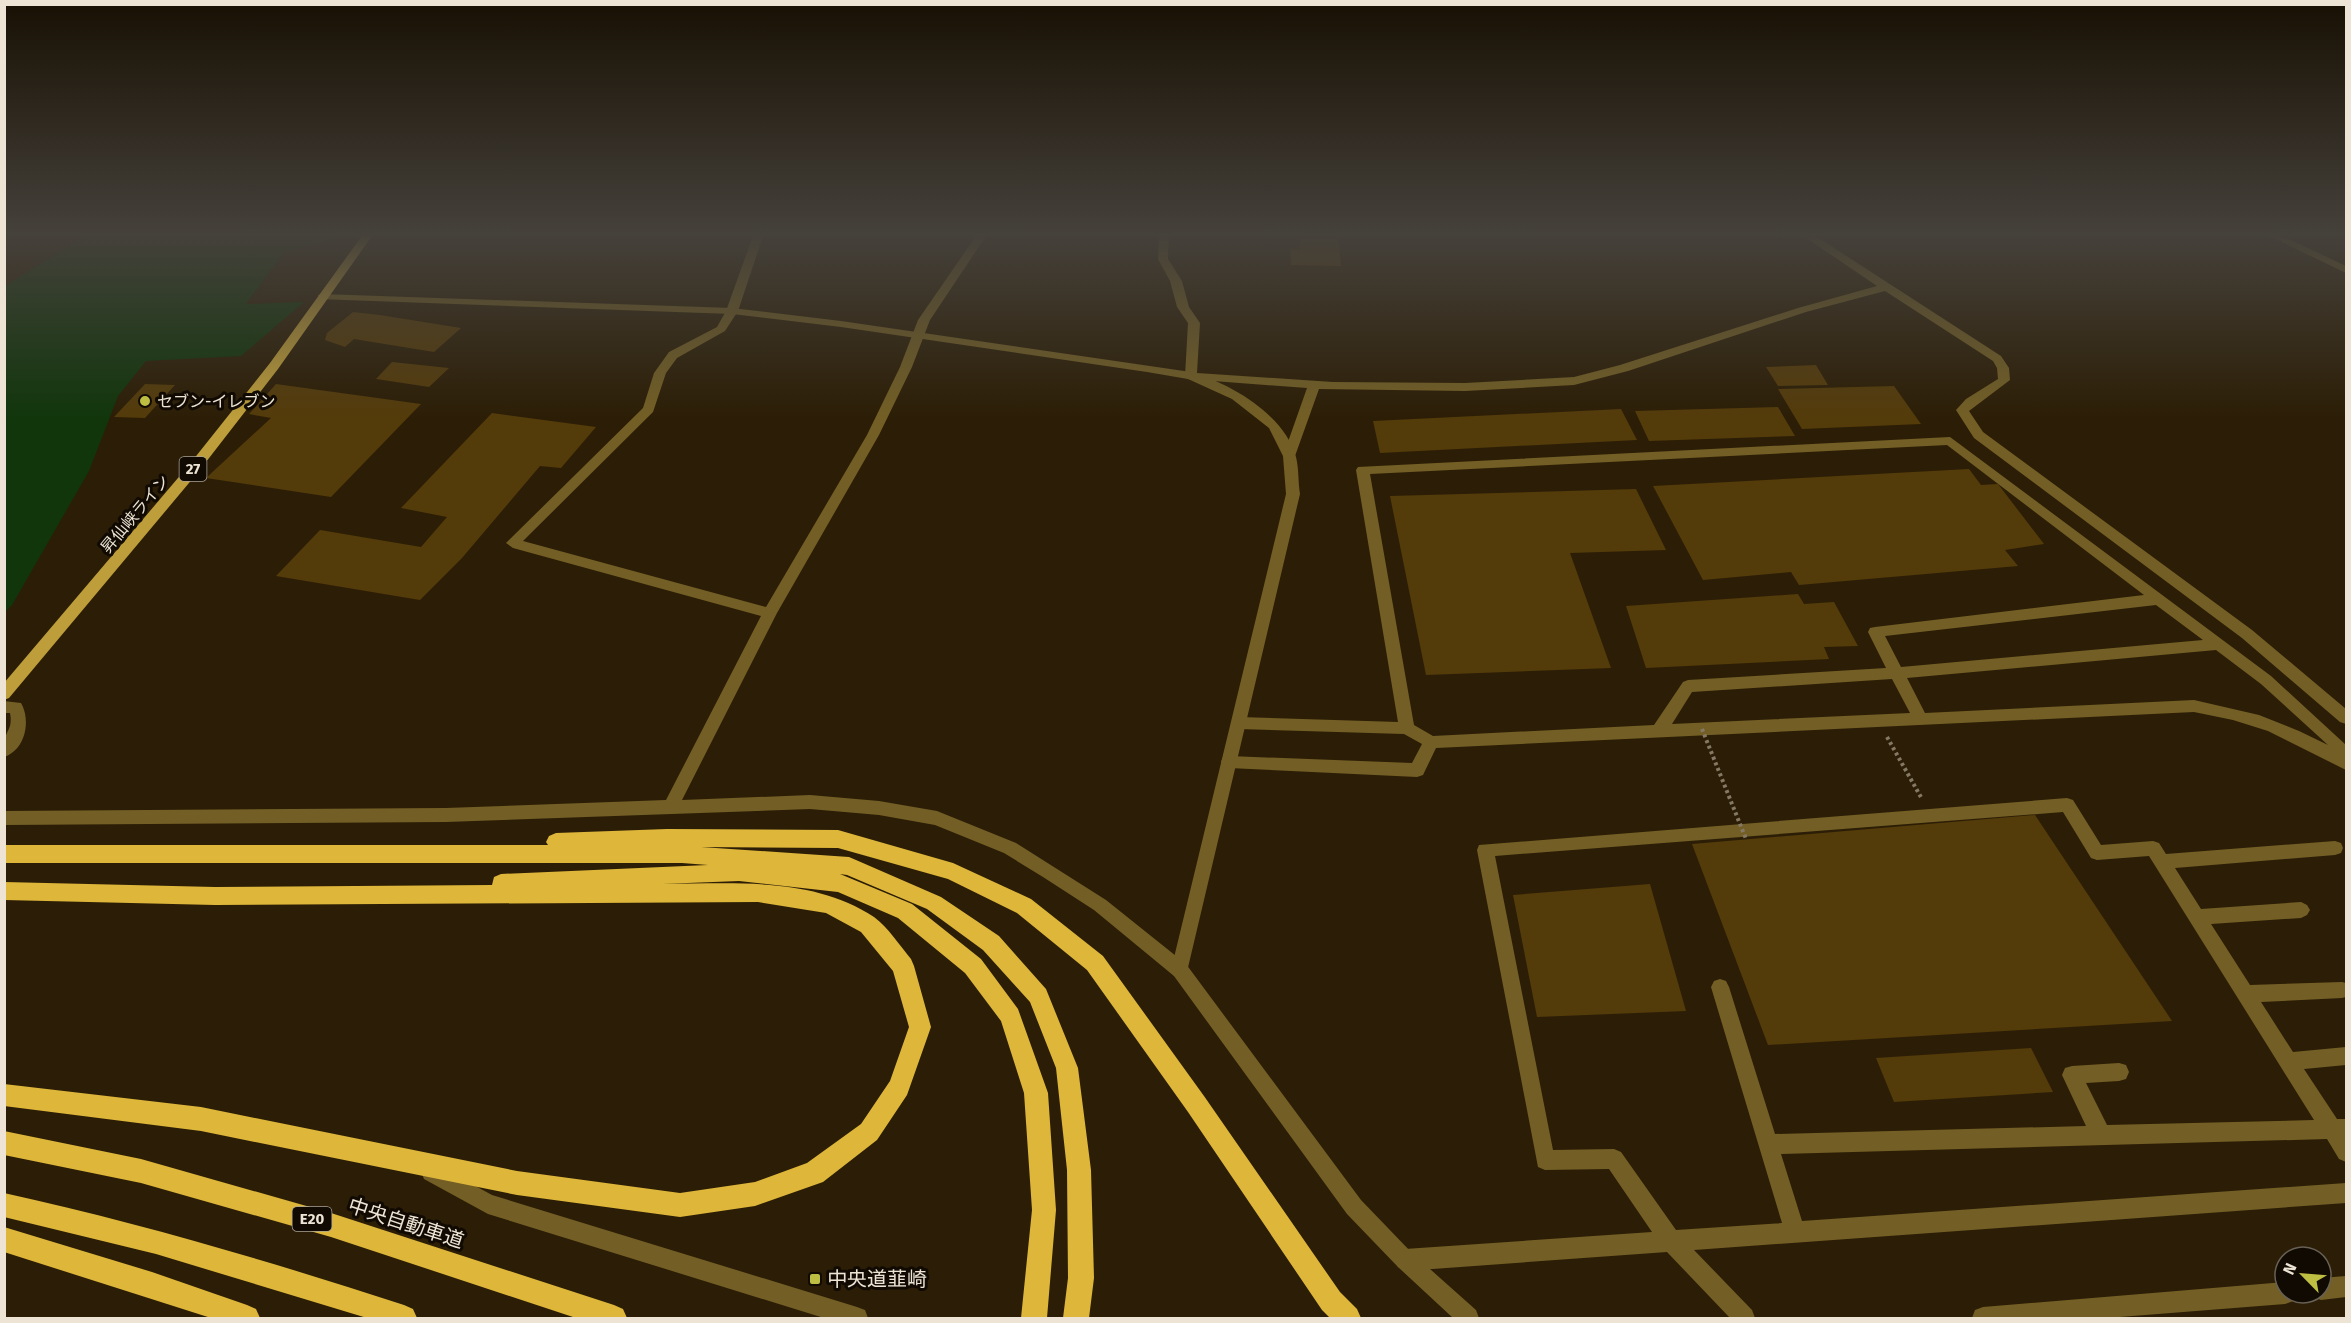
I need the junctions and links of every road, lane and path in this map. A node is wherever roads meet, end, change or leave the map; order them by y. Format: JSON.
{"nodes":[{"id":1,"x":738,"y":295,"type":"edge"},
{"id":2,"x":941,"y":295,"type":"edge"},
{"id":3,"x":1180,"y":295,"type":"edge"},
{"id":4,"x":1857,"y":295,"type":"edge"},
{"id":5,"x":1897,"y":295,"type":"edge"},
{"id":6,"x":322,"y":297,"type":"joint"},
{"id":7,"x":732,"y":311,"type":"junction"},
{"id":8,"x":918,"y":335,"type":"junction"},
{"id":9,"x":1191,"y":376,"type":"junction"},
{"id":10,"x":1314,"y":385,"type":"junction"},
{"id":11,"x":1289,"y":456,"type":"junction"},
{"id":12,"x":2159,"y":599,"type":"junction"},
{"id":13,"x":770,"y":613,"type":"junction"},
{"id":14,"x":2218,"y":644,"type":"junction"},
{"id":15,"x":1897,"y":674,"type":"junction"},
{"id":16,"x":4,"y":694,"type":"edge"},
{"id":17,"x":4,"y":707,"type":"edge"},
{"id":18,"x":2346,"y":718,"type":"edge"},
{"id":19,"x":1921,"y":719,"type":"junction"},
{"id":20,"x":1878,"y":721,"type":"junction"},
{"id":21,"x":1239,"y":723,"type":"junction"},
{"id":22,"x":1407,"y":728,"type":"junction"},
{"id":23,"x":1702,"y":729,"type":"junction"},
{"id":24,"x":1659,"y":731,"type":"junction"},
{"id":25,"x":1431,"y":742,"type":"junction"},
{"id":26,"x":4,"y":751,"type":"edge"},
{"id":27,"x":2346,"y":756,"type":"edge"},
{"id":28,"x":1229,"y":762,"type":"junction"},
{"id":29,"x":2346,"y":764,"type":"edge"},
{"id":30,"x":671,"y":806,"type":"junction"},
{"id":31,"x":1931,"y":815,"type":"junction"},
{"id":32,"x":4,"y":818,"type":"edge"},
{"id":33,"x":1746,"y":839,"type":"dead end"},
{"id":34,"x":2335,"y":848,"type":"dead end"},
{"id":35,"x":4,"y":854,"type":"edge"},
{"id":36,"x":239,"y":854,"type":"junction"},
{"id":37,"x":2162,"y":862,"type":"junction"},
{"id":38,"x":4,"y":891,"type":"edge"},
{"id":39,"x":214,"y":896,"type":"junction"},
{"id":40,"x":2301,"y":910,"type":"dead end"},
{"id":41,"x":2197,"y":917,"type":"junction"},
{"id":42,"x":1180,"y":970,"type":"junction"},
{"id":43,"x":1720,"y":987,"type":"dead end"},
{"id":44,"x":2342,"y":990,"type":"dead end"},
{"id":45,"x":2246,"y":994,"type":"junction"},
{"id":46,"x":2346,"y":1056,"type":"edge"},
{"id":47,"x":2289,"y":1061,"type":"junction"},
{"id":48,"x":2119,"y":1072,"type":"dead end"},
{"id":49,"x":4,"y":1095,"type":"edge"},
{"id":50,"x":2339,"y":1129,"type":"edge"},
{"id":51,"x":2101,"y":1135,"type":"junction"},
{"id":52,"x":4,"y":1143,"type":"edge"},
{"id":53,"x":1768,"y":1144,"type":"junction"},
{"id":54,"x":2346,"y":1152,"type":"edge"},
{"id":55,"x":416,"y":1163,"type":"junction"},
{"id":56,"x":2346,"y":1193,"type":"edge"},
{"id":57,"x":4,"y":1205,"type":"edge"},
{"id":58,"x":1795,"y":1233,"type":"junction"},
{"id":59,"x":4,"y":1239,"type":"edge"},
{"id":60,"x":1671,"y":1241,"type":"junction"},
{"id":61,"x":1405,"y":1260,"type":"junction"},
{"id":62,"x":2273,"y":1294,"type":"edge"},
{"id":63,"x":247,"y":1318,"type":"edge"},
{"id":64,"x":404,"y":1318,"type":"edge"},
{"id":65,"x":614,"y":1318,"type":"edge"},
{"id":66,"x":857,"y":1318,"type":"edge"},
{"id":67,"x":1034,"y":1318,"type":"edge"},
{"id":68,"x":1076,"y":1318,"type":"edge"},
{"id":69,"x":1348,"y":1318,"type":"edge"},
{"id":70,"x":1468,"y":1318,"type":"edge"},
{"id":71,"x":1744,"y":1318,"type":"edge"},
{"id":72,"x":1983,"y":1318,"type":"edge"}],
"edges":[{"from":1,"to":7,"type":"street"},
{"from":2,"to":8,"type":"street"},
{"from":3,"to":9,"type":"street"},
{"from":4,"to":10,"type":"street"},
{"from":5,"to":18,"type":"street"},
{"from":6,"to":7,"type":"street"},
{"from":6,"to":16,"type":"main road","name":"昇仙峡ライン","number":"27"},
{"from":7,"to":8,"type":"street"},
{"from":7,"to":13,"type":"street"},
{"from":8,"to":9,"type":"street"},
{"from":8,"to":13,"type":"street"},
{"from":9,"to":10,"type":"street"},
{"from":9,"to":11,"type":"street"},
{"from":10,"to":11,"type":"street"},
{"from":11,"to":21,"type":"street"},
{"from":12,"to":14,"type":"street"},
{"from":12,"to":15,"type":"street"},
{"from":12,"to":22,"type":"street"},
{"from":13,"to":30,"type":"street"},
{"from":14,"to":15,"type":"street"},
{"from":14,"to":27,"type":"street"},
{"from":15,"to":19,"type":"street"},
{"from":15,"to":24,"type":"street"},
{"from":17,"to":26,"type":"street"},
{"from":19,"to":20,"type":"street"},
{"from":19,"to":29,"type":"street"},
{"from":20,"to":23,"type":"street"},
{"from":20,"to":31,"type":"path"},
{"from":21,"to":22,"type":"street"},
{"from":21,"to":28,"type":"street"},
{"from":22,"to":25,"type":"street"},
{"from":23,"to":24,"type":"street"},
{"from":23,"to":33,"type":"path","bridge":true},
{"from":24,"to":25,"type":"street"},
{"from":25,"to":28,"type":"street"},
{"from":28,"to":42,"type":"street"},
{"from":30,"to":32,"type":"street"},
{"from":30,"to":42,"type":"street"},
{"from":31,"to":37,"type":"street"},
{"from":31,"to":60,"type":"street"},
{"from":34,"to":37,"type":"street"},
{"from":35,"to":36,"type":"highway"},
{"from":36,"to":68,"type":"highway"},
{"from":36,"to":69,"type":"highway"},
{"from":37,"to":41,"type":"street"},
{"from":38,"to":39,"type":"highway"},
{"from":39,"to":55,"type":"highway"},
{"from":39,"to":67,"type":"highway"},
{"from":40,"to":41,"type":"street"},
{"from":41,"to":45,"type":"street"},
{"from":42,"to":61,"type":"street"},
{"from":43,"to":53,"type":"street"},
{"from":44,"to":45,"type":"street"},
{"from":45,"to":47,"type":"street"},
{"from":46,"to":47,"type":"street"},
{"from":47,"to":50,"type":"street"},
{"from":48,"to":51,"type":"street"},
{"from":49,"to":55,"type":"highway"},
{"from":50,"to":51,"type":"street"},
{"from":50,"to":54,"type":"street"},
{"from":51,"to":53,"type":"street"},
{"from":52,"to":65,"type":"highway","name":"中央自動車道","number":"E20"},
{"from":53,"to":58,"type":"street"},
{"from":55,"to":66,"type":"street"},
{"from":56,"to":58,"type":"street"},
{"from":57,"to":64,"type":"highway"},
{"from":58,"to":60,"type":"street"},
{"from":59,"to":63,"type":"highway"},
{"from":60,"to":61,"type":"street"},
{"from":60,"to":71,"type":"street"},
{"from":61,"to":70,"type":"street"},
{"from":62,"to":72,"type":"street"}]}
